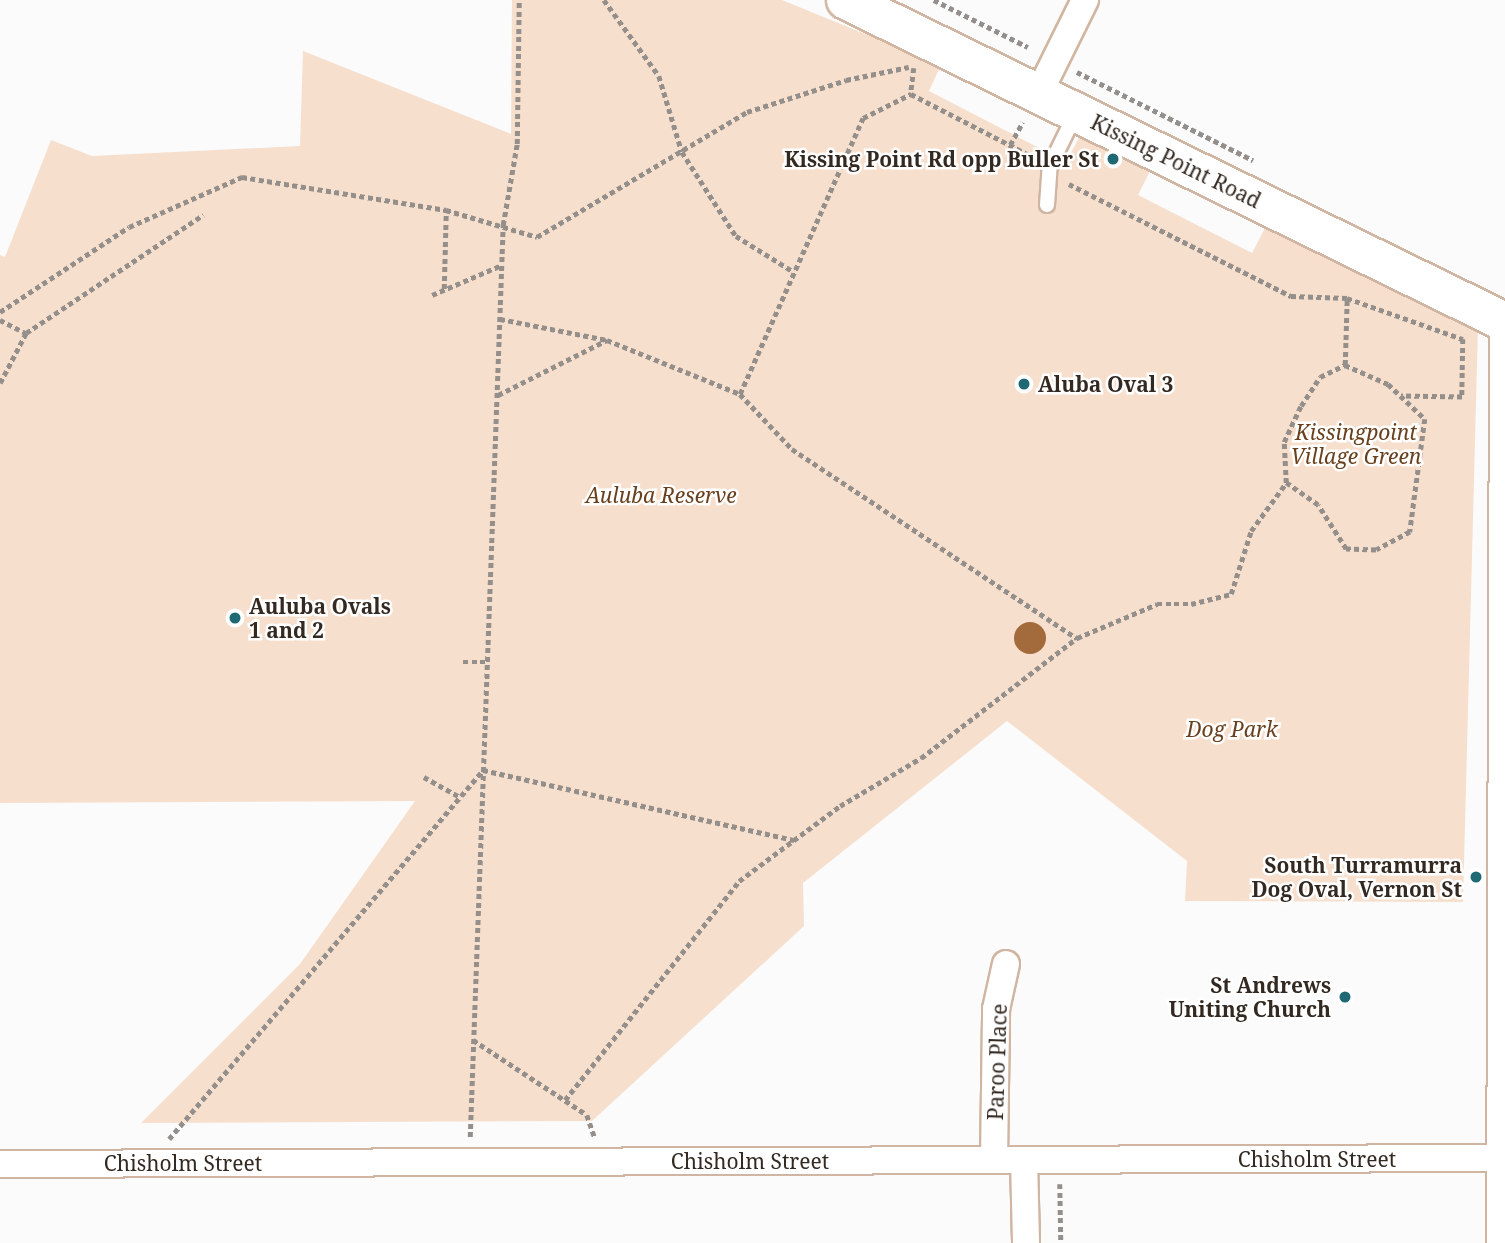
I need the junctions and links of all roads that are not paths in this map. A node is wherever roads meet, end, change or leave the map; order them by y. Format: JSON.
{"nodes":[{"id":1,"x":846,"y":0,"type":"edge"},
{"id":2,"x":1085,"y":0,"type":"edge"},
{"id":3,"x":1034,"y":101,"type":"junction"},
{"id":4,"x":1077,"y":111,"type":"junction"},
{"id":5,"x":1046,"y":205,"type":"dead end"},
{"id":6,"x":1504,"y":322,"type":"edge"},
{"id":7,"x":1006,"y":964,"type":"dead end"},
{"id":8,"x":1501,"y":1158,"type":"junction"},
{"id":9,"x":994,"y":1160,"type":"junction"},
{"id":10,"x":1024,"y":1160,"type":"junction"},
{"id":11,"x":0,"y":1164,"type":"edge"},
{"id":12,"x":1026,"y":1243,"type":"edge"},
{"id":13,"x":1500,"y":1243,"type":"edge"}],
"edges":[{"from":1,"to":3,"type":"street","name":"Kissing Point Road"},
{"from":2,"to":3,"type":"street"},
{"from":3,"to":4,"type":"street","name":"Kissing Point Road"},
{"from":4,"to":5,"type":"lane"},
{"from":4,"to":6,"type":"street","name":"Kissing Point Road"},
{"from":6,"to":8,"type":"street"},
{"from":7,"to":9,"type":"street","name":"Paroo Place"},
{"from":8,"to":10,"type":"street","name":"Chisholm Street"},
{"from":8,"to":13,"type":"street"},
{"from":9,"to":10,"type":"street","name":"Chisholm Street"},
{"from":9,"to":11,"type":"street","name":"Chisholm Street"},
{"from":10,"to":12,"type":"street"}]}
